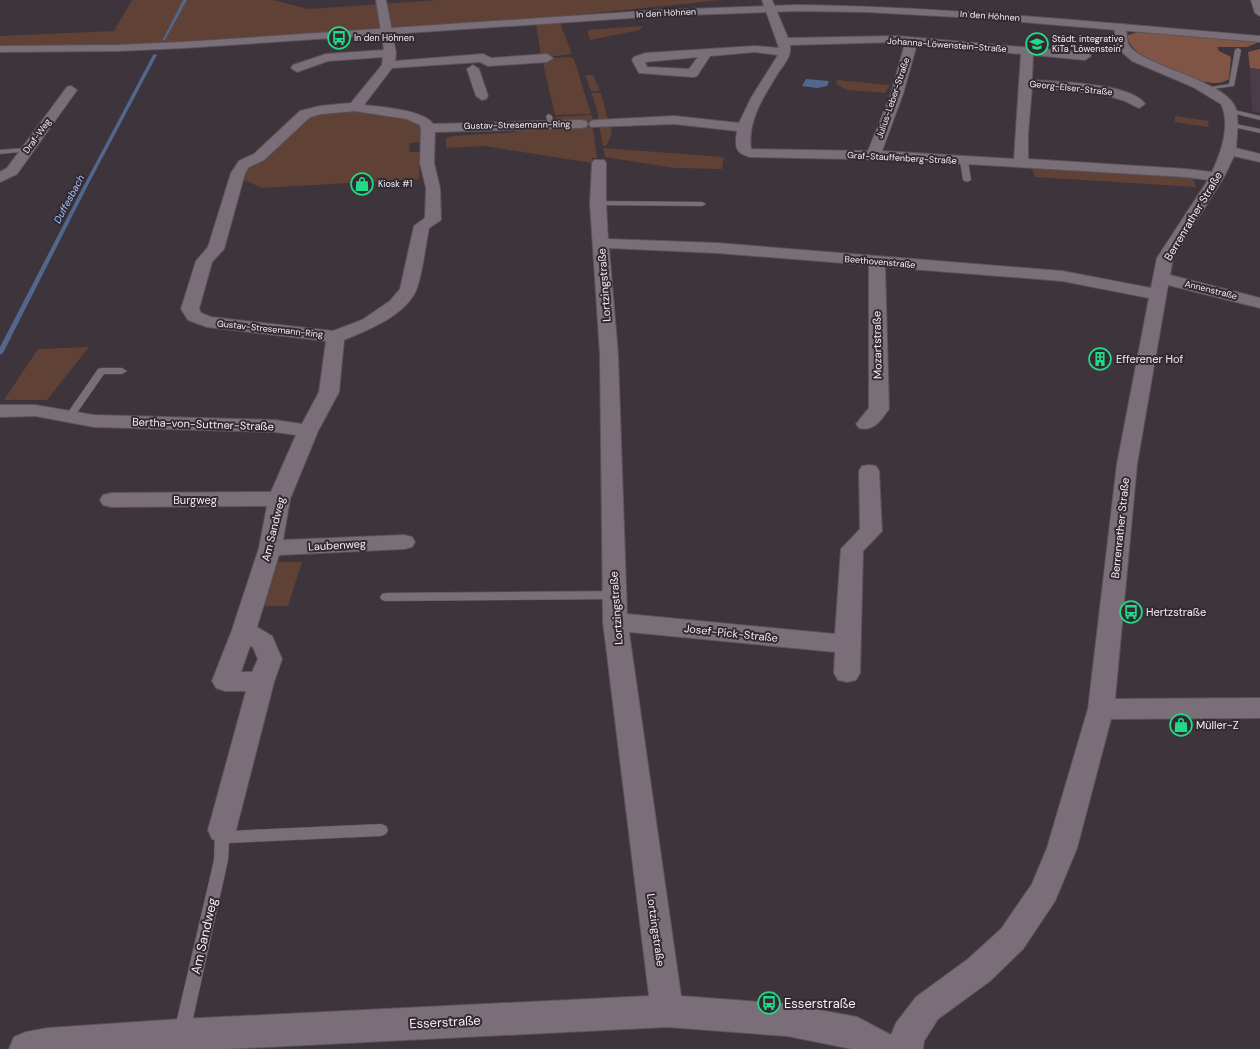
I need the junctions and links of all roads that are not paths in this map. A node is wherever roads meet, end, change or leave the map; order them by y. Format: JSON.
{"nodes":[{"id":1,"x":382,"y":0,"type":"edge"},
{"id":2,"x":1256,"y":0,"type":"edge"},
{"id":3,"x":769,"y":4,"type":"edge"},
{"id":4,"x":1260,"y":13,"type":"edge"},
{"id":5,"x":1120,"y":26,"type":"junction"},
{"id":6,"x":386,"y":31,"type":"junction"},
{"id":7,"x":1260,"y":39,"type":"edge"},
{"id":8,"x":912,"y":40,"type":"junction"},
{"id":9,"x":785,"y":47,"type":"junction"},
{"id":10,"x":0,"y":49,"type":"edge"},
{"id":11,"x":1238,"y":50,"type":"dead end"},
{"id":12,"x":1027,"y":51,"type":"junction"},
{"id":13,"x":703,"y":53,"type":"junction"},
{"id":14,"x":1085,"y":56,"type":"dead end"},
{"id":15,"x":547,"y":58,"type":"dead end"},
{"id":16,"x":389,"y":59,"type":"junction"},
{"id":17,"x":443,"y":61,"type":"junction"},
{"id":18,"x":488,"y":62,"type":"junction"},
{"id":19,"x":297,"y":68,"type":"dead end"},
{"id":20,"x":473,"y":69,"type":"junction"},
{"id":21,"x":1025,"y":83,"type":"junction"},
{"id":22,"x":1207,"y":89,"type":"junction"},
{"id":23,"x":71,"y":90,"type":"dead end"},
{"id":24,"x":482,"y":96,"type":"dead end"},
{"id":25,"x":1138,"y":104,"type":"dead end"},
{"id":26,"x":355,"y":107,"type":"junction"},
{"id":27,"x":1230,"y":118,"type":"junction"},
{"id":28,"x":1260,"y":118,"type":"edge"},
{"id":29,"x":581,"y":124,"type":"dead end"},
{"id":30,"x":596,"y":124,"type":"dead end"},
{"id":31,"x":428,"y":128,"type":"junction"},
{"id":32,"x":744,"y":128,"type":"junction"},
{"id":33,"x":1260,"y":131,"type":"edge"},
{"id":34,"x":27,"y":150,"type":"junction"},
{"id":35,"x":1229,"y":151,"type":"junction"},
{"id":36,"x":0,"y":152,"type":"edge"},
{"id":37,"x":874,"y":156,"type":"junction"},
{"id":38,"x":1260,"y":158,"type":"edge"},
{"id":39,"x":964,"y":161,"type":"junction"},
{"id":40,"x":599,"y":163,"type":"dead end"},
{"id":41,"x":1021,"y":164,"type":"junction"},
{"id":42,"x":1217,"y":177,"type":"junction"},
{"id":43,"x":0,"y":178,"type":"edge"},
{"id":44,"x":967,"y":180,"type":"dead end"},
{"id":45,"x":598,"y":203,"type":"junction"},
{"id":46,"x":702,"y":204,"type":"dead end"},
{"id":47,"x":601,"y":243,"type":"junction"},
{"id":48,"x":877,"y":261,"type":"junction"},
{"id":49,"x":1159,"y":286,"type":"junction"},
{"id":50,"x":1260,"y":303,"type":"edge"},
{"id":51,"x":335,"y":337,"type":"junction"},
{"id":52,"x":122,"y":371,"type":"dead end"},
{"id":53,"x":0,"y":411,"type":"edge"},
{"id":54,"x":69,"y":418,"type":"junction"},
{"id":55,"x":866,"y":424,"type":"dead end"},
{"id":56,"x":308,"y":431,"type":"junction"},
{"id":57,"x":869,"y":471,"type":"dead end"},
{"id":58,"x":112,"y":500,"type":"dead end"},
{"id":59,"x":279,"y":500,"type":"junction"},
{"id":60,"x":404,"y":542,"type":"dead end"},
{"id":61,"x":270,"y":548,"type":"junction"},
{"id":62,"x":614,"y":594,"type":"junction"},
{"id":63,"x":386,"y":597,"type":"dead end"},
{"id":64,"x":615,"y":622,"type":"junction"},
{"id":65,"x":244,"y":630,"type":"junction"},
{"id":66,"x":846,"y":644,"type":"junction"},
{"id":67,"x":848,"y":673,"type":"dead end"},
{"id":68,"x":261,"y":682,"type":"junction"},
{"id":69,"x":1260,"y":708,"type":"edge"},
{"id":70,"x":1101,"y":709,"type":"junction"},
{"id":71,"x":381,"y":830,"type":"dead end"},
{"id":72,"x":222,"y":834,"type":"junction"},
{"id":73,"x":667,"y":1012,"type":"junction"},
{"id":74,"x":181,"y":1035,"type":"junction"},
{"id":75,"x":26,"y":1049,"type":"edge"},
{"id":76,"x":883,"y":1049,"type":"edge"},
{"id":77,"x":906,"y":1049,"type":"edge"}],
"edges":[{"from":1,"to":6,"type":"street"},
{"from":2,"to":4,"type":"street"},
{"from":3,"to":5,"type":"street","name":"In den Höhnen"},
{"from":3,"to":6,"type":"street","name":"In den Höhnen"},
{"from":3,"to":9,"type":"street"},
{"from":5,"to":7,"type":"street","name":"In den Höhnen"},
{"from":5,"to":22,"type":"street"},
{"from":6,"to":10,"type":"street","name":"In den Höhnen"},
{"from":6,"to":16,"type":"street"},
{"from":8,"to":9,"type":"street","name":"Johanna-Löwenstein-Straße"},
{"from":8,"to":12,"type":"street","name":"Johanna-Löwenstein-Straße"},
{"from":8,"to":37,"type":"street","name":"Julius-Leber-Straße"},
{"from":9,"to":13,"type":"street","name":"Johanna-Löwenstein-Straße"},
{"from":9,"to":32,"type":"street","name":"Graf-Stauffenberg-Straße"},
{"from":11,"to":22,"type":"lane"},
{"from":12,"to":14,"type":"street","name":"Johanna-Löwenstein-Straße"},
{"from":12,"to":21,"type":"street","name":"Georg-Elser-Straße"},
{"from":13,"to":13,"type":"street","name":"Johanna-Löwenstein-Straße"},
{"from":15,"to":18,"type":"street"},
{"from":16,"to":17,"type":"street"},
{"from":16,"to":19,"type":"street"},
{"from":16,"to":26,"type":"street"},
{"from":17,"to":18,"type":"street"},
{"from":17,"to":20,"type":"street"},
{"from":18,"to":20,"type":"street"},
{"from":20,"to":24,"type":"street"},
{"from":21,"to":25,"type":"street","name":"Georg-Elser-Straße"},
{"from":21,"to":41,"type":"street","name":"Georg-Elser-Straße"},
{"from":22,"to":27,"type":"street"},
{"from":23,"to":34,"type":"street","name":"Draf-Weg"},
{"from":26,"to":31,"type":"street","name":"Gustav-Stresemann-Ring"},
{"from":26,"to":51,"type":"street","name":"Gustav-Stresemann-Ring"},
{"from":27,"to":28,"type":"lane"},
{"from":27,"to":33,"type":"lane"},
{"from":27,"to":35,"type":"street","name":"Berrenrather Straße"},
{"from":29,"to":31,"type":"street","name":"Gustav-Stresemann-Ring"},
{"from":30,"to":32,"type":"street"},
{"from":31,"to":51,"type":"street","name":"Gustav-Stresemann-Ring"},
{"from":32,"to":37,"type":"street","name":"Graf-Stauffenberg-Straße"},
{"from":34,"to":36,"type":"lane"},
{"from":34,"to":43,"type":"street","name":"Draf-Weg"},
{"from":35,"to":38,"type":"street"},
{"from":35,"to":42,"type":"street","name":"Berrenrather Straße"},
{"from":37,"to":39,"type":"street","name":"Graf-Stauffenberg-Straße"},
{"from":39,"to":41,"type":"street","name":"Graf-Stauffenberg-Straße"},
{"from":39,"to":44,"type":"lane"},
{"from":40,"to":45,"type":"street","name":"Lortzingstraße"},
{"from":41,"to":42,"type":"street","name":"Graf-Stauffenberg-Straße"},
{"from":42,"to":49,"type":"street","name":"Berrenrather Straße"},
{"from":45,"to":46,"type":"lane"},
{"from":45,"to":47,"type":"street","name":"Lortzingstraße"},
{"from":47,"to":48,"type":"street","name":"Beethovenstraße"},
{"from":47,"to":62,"type":"street","name":"Lortzingstraße"},
{"from":48,"to":49,"type":"street","name":"Beethovenstraße"},
{"from":48,"to":55,"type":"street","name":"Mozartstraße"},
{"from":49,"to":50,"type":"street","name":"Annenstraße"},
{"from":49,"to":70,"type":"street","name":"Berrenrather Straße"},
{"from":51,"to":56,"type":"street"},
{"from":52,"to":54,"type":"lane"},
{"from":53,"to":54,"type":"street","name":"Bertha-von-Suttner-Straße"},
{"from":54,"to":56,"type":"street","name":"Bertha-von-Suttner-Straße"},
{"from":56,"to":59,"type":"street","name":"Am Sandweg"},
{"from":57,"to":66,"type":"street"},
{"from":58,"to":59,"type":"street","name":"Burgweg"},
{"from":59,"to":61,"type":"street","name":"Am Sandweg"},
{"from":60,"to":61,"type":"street","name":"Laubenweg"},
{"from":61,"to":65,"type":"street","name":"Am Sandweg"},
{"from":62,"to":63,"type":"lane"},
{"from":62,"to":64,"type":"street","name":"Lortzingstraße"},
{"from":64,"to":66,"type":"street","name":"Josef-Pick-Straße"},
{"from":64,"to":73,"type":"street","name":"Lortzingstraße"},
{"from":65,"to":68,"type":"street","name":"Am Sandweg"},
{"from":65,"to":68,"type":"street","name":"Am Sandweg"},
{"from":66,"to":67,"type":"street"},
{"from":68,"to":72,"type":"street","name":"Am Sandweg"},
{"from":69,"to":70,"type":"street"},
{"from":70,"to":77,"type":"street","name":"Berrenrather Straße"},
{"from":71,"to":72,"type":"lane"},
{"from":72,"to":74,"type":"lane","name":"Am Sandweg"},
{"from":73,"to":74,"type":"street","name":"Esserstraße"},
{"from":73,"to":76,"type":"street","name":"Esserstraße"},
{"from":74,"to":75,"type":"street","name":"Esserstraße"}]}
